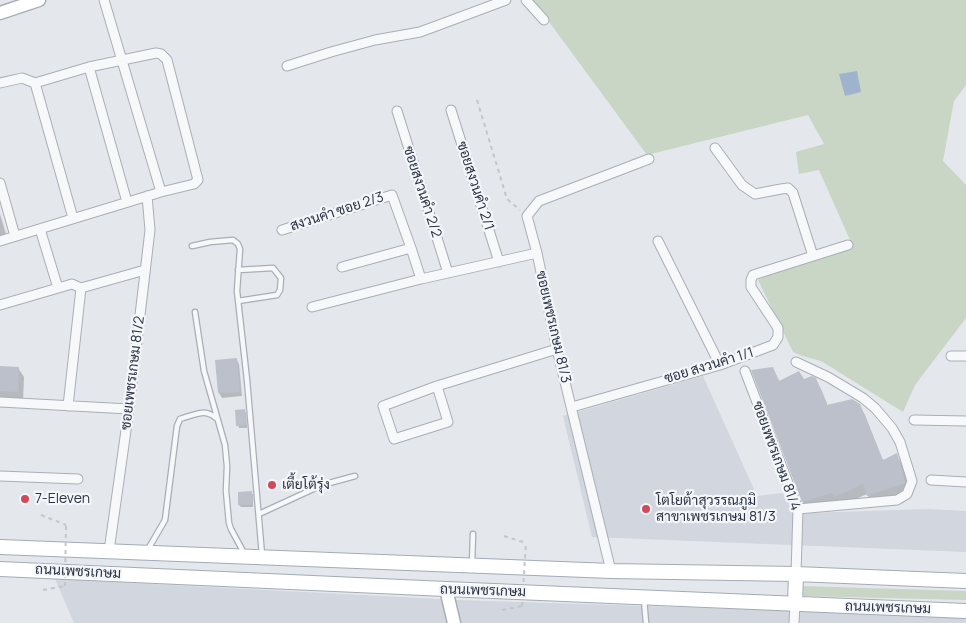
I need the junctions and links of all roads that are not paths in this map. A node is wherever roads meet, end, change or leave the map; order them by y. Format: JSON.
{"nodes":[{"id":1,"x":40,"y":0,"type":"edge"},
{"id":2,"x":104,"y":0,"type":"edge"},
{"id":3,"x":506,"y":0,"type":"edge"},
{"id":4,"x":526,"y":0,"type":"edge"},
{"id":5,"x":0,"y":13,"type":"edge"},
{"id":6,"x":544,"y":20,"type":"dead end"},
{"id":7,"x":122,"y":60,"type":"junction"},
{"id":8,"x":287,"y":66,"type":"dead end"},
{"id":9,"x":89,"y":68,"type":"junction"},
{"id":10,"x":0,"y":83,"type":"edge"},
{"id":11,"x":35,"y":83,"type":"junction"},
{"id":12,"x":451,"y":110,"type":"dead end"},
{"id":13,"x":397,"y":111,"type":"dead end"},
{"id":14,"x":714,"y":148,"type":"dead end"},
{"id":15,"x":649,"y":160,"type":"dead end"},
{"id":16,"x":0,"y":183,"type":"edge"},
{"id":17,"x":161,"y":192,"type":"junction"},
{"id":18,"x":147,"y":196,"type":"junction"},
{"id":19,"x":127,"y":202,"type":"junction"},
{"id":20,"x":73,"y":218,"type":"junction"},
{"id":21,"x":40,"y":229,"type":"junction"},
{"id":22,"x":282,"y":230,"type":"dead end"},
{"id":23,"x":15,"y":236,"type":"junction"},
{"id":24,"x":0,"y":241,"type":"edge"},
{"id":25,"x":658,"y":241,"type":"dead end"},
{"id":26,"x":848,"y":245,"type":"dead end"},
{"id":27,"x":192,"y":246,"type":"dead end"},
{"id":28,"x":411,"y":248,"type":"junction"},
{"id":29,"x":537,"y":253,"type":"junction"},
{"id":30,"x":813,"y":256,"type":"junction"},
{"id":31,"x":499,"y":262,"type":"junction"},
{"id":32,"x":342,"y":267,"type":"dead end"},
{"id":33,"x":145,"y":270,"type":"junction"},
{"id":34,"x":238,"y":270,"type":"junction"},
{"id":35,"x":448,"y":273,"type":"junction"},
{"id":36,"x":420,"y":279,"type":"junction"},
{"id":37,"x":58,"y":288,"type":"junction"},
{"id":38,"x":81,"y":288,"type":"junction"},
{"id":39,"x":238,"y":301,"type":"junction"},
{"id":40,"x":0,"y":305,"type":"edge"},
{"id":41,"x":312,"y":307,"type":"dead end"},
{"id":42,"x":195,"y":312,"type":"dead end"},
{"id":43,"x":557,"y":349,"type":"junction"},
{"id":44,"x":951,"y":356,"type":"dead end"},
{"id":45,"x":966,"y":356,"type":"edge"},
{"id":46,"x":796,"y":362,"type":"dead end"},
{"id":47,"x":720,"y":365,"type":"junction"},
{"id":48,"x":745,"y":371,"type":"dead end"},
{"id":49,"x":436,"y":386,"type":"junction"},
{"id":50,"x":0,"y":402,"type":"edge"},
{"id":51,"x":68,"y":406,"type":"junction"},
{"id":52,"x":572,"y":406,"type":"junction"},
{"id":53,"x":129,"y":409,"type":"junction"},
{"id":54,"x":218,"y":418,"type":"junction"},
{"id":55,"x":914,"y":420,"type":"dead end"},
{"id":56,"x":966,"y":421,"type":"edge"},
{"id":57,"x":0,"y":476,"type":"edge"},
{"id":58,"x":355,"y":476,"type":"dead end"},
{"id":59,"x":78,"y":479,"type":"dead end"},
{"id":60,"x":931,"y":480,"type":"dead end"},
{"id":61,"x":966,"y":482,"type":"edge"},
{"id":62,"x":798,"y":509,"type":"junction"},
{"id":63,"x":259,"y":514,"type":"junction"},
{"id":64,"x":473,"y":534,"type":"dead end"},
{"id":65,"x":0,"y":547,"type":"edge"},
{"id":66,"x":109,"y":551,"type":"junction"},
{"id":67,"x":146,"y":552,"type":"junction"},
{"id":68,"x":246,"y":556,"type":"junction"},
{"id":69,"x":262,"y":557,"type":"junction"},
{"id":70,"x":472,"y":565,"type":"junction"},
{"id":71,"x":0,"y":569,"type":"edge"},
{"id":72,"x":611,"y":571,"type":"junction"},
{"id":73,"x":796,"y":574,"type":"junction"},
{"id":74,"x":966,"y":581,"type":"edge"},
{"id":75,"x":446,"y":589,"type":"junction"},
{"id":76,"x":644,"y":597,"type":"junction"},
{"id":77,"x":795,"y":604,"type":"junction"},
{"id":78,"x":966,"y":611,"type":"edge"},
{"id":79,"x":454,"y":623,"type":"edge"},
{"id":80,"x":646,"y":623,"type":"edge"},
{"id":81,"x":794,"y":623,"type":"edge"}],
"edges":[{"from":1,"to":5,"type":"main road"},
{"from":2,"to":7,"type":"street"},
{"from":3,"to":8,"type":"street"},
{"from":4,"to":6,"type":"street"},
{"from":7,"to":9,"type":"street"},
{"from":7,"to":17,"type":"street"},
{"from":7,"to":17,"type":"street"},
{"from":9,"to":11,"type":"street"},
{"from":9,"to":19,"type":"street"},
{"from":10,"to":11,"type":"street"},
{"from":11,"to":20,"type":"street"},
{"from":12,"to":31,"type":"street","name":"ซอยสงวนคำ 2/1"},
{"from":13,"to":35,"type":"street","name":"ซอยสงวนคำ 2/2"},
{"from":14,"to":30,"type":"street"},
{"from":15,"to":29,"type":"street","name":"ซอยเพชรเกษม 81/3"},
{"from":16,"to":23,"type":"street"},
{"from":17,"to":18,"type":"street"},
{"from":18,"to":19,"type":"street"},
{"from":18,"to":33,"type":"street","name":"ซอยเพชรเกษม 81/2"},
{"from":19,"to":20,"type":"street"},
{"from":20,"to":21,"type":"street"},
{"from":21,"to":23,"type":"street"},
{"from":21,"to":37,"type":"street"},
{"from":22,"to":28,"type":"street","name":"สงวนคำ ซอย 2/3"},
{"from":23,"to":24,"type":"street"},
{"from":25,"to":47,"type":"street"},
{"from":26,"to":30,"type":"street"},
{"from":27,"to":34,"type":"lane"},
{"from":28,"to":32,"type":"street"},
{"from":28,"to":36,"type":"street","name":"สงวนคำ ซอย 2/3"},
{"from":29,"to":31,"type":"street"},
{"from":29,"to":43,"type":"street","name":"ซอยเพชรเกษม 81/3"},
{"from":30,"to":47,"type":"street","name":"ซอย สงวนคำ 1/1"},
{"from":31,"to":35,"type":"street"},
{"from":33,"to":38,"type":"street"},
{"from":33,"to":53,"type":"street","name":"ซอยเพชรเกษม 81/2"},
{"from":34,"to":39,"type":"lane"},
{"from":34,"to":39,"type":"lane"},
{"from":35,"to":36,"type":"street"},
{"from":36,"to":41,"type":"street"},
{"from":37,"to":38,"type":"street"},
{"from":37,"to":40,"type":"street"},
{"from":38,"to":51,"type":"street"},
{"from":39,"to":63,"type":"lane"},
{"from":42,"to":54,"type":"lane"},
{"from":43,"to":49,"type":"street"},
{"from":43,"to":52,"type":"street","name":"ซอยเพชรเกษม 81/3"},
{"from":44,"to":45,"type":"street"},
{"from":46,"to":62,"type":"street"},
{"from":47,"to":52,"type":"street","name":"ซอย สงวนคำ 1/1"},
{"from":48,"to":62,"type":"street","name":"ซอยเพชรเกษม 81/4"},
{"from":49,"to":49,"type":"street"},
{"from":50,"to":51,"type":"street"},
{"from":51,"to":53,"type":"street"},
{"from":52,"to":72,"type":"street","name":"ซอยเพชรเกษม 81/3"},
{"from":53,"to":66,"type":"street","name":"ซอยเพชรเกษม 81/2"},
{"from":54,"to":67,"type":"lane"},
{"from":54,"to":68,"type":"lane"},
{"from":55,"to":56,"type":"street"},
{"from":57,"to":59,"type":"street"},
{"from":58,"to":63,"type":"lane"},
{"from":60,"to":61,"type":"street"},
{"from":62,"to":73,"type":"street","name":"ซอยเพชรเกษม 81/4"},
{"from":63,"to":69,"type":"lane"},
{"from":64,"to":70,"type":"lane"},
{"from":65,"to":66,"type":"main road","name":"ถนนเพชรเกษม"},
{"from":66,"to":67,"type":"main road","name":"ถนนเพชรเกษม"},
{"from":67,"to":68,"type":"main road","name":"ถนนเพชรเกษม"},
{"from":68,"to":69,"type":"main road","name":"ถนนเพชรเกษม"},
{"from":69,"to":70,"type":"main road","name":"ถนนเพชรเกษม"},
{"from":70,"to":72,"type":"main road","name":"ถนนเพชรเกษม"},
{"from":71,"to":75,"type":"main road","name":"ถนนเพชรเกษม"},
{"from":72,"to":73,"type":"main road","name":"ถนนเพชรเกษม"},
{"from":73,"to":74,"type":"main road","name":"ถนนเพชรเกษม"},
{"from":73,"to":77,"type":"main road"},
{"from":75,"to":76,"type":"main road","name":"ถนนเพชรเกษม"},
{"from":75,"to":79,"type":"main road"},
{"from":76,"to":77,"type":"main road","name":"ถนนเพชรเกษม"},
{"from":76,"to":80,"type":"lane"},
{"from":77,"to":78,"type":"main road","name":"ถนนเพชรเกษม"},
{"from":77,"to":81,"type":"street"}]}
